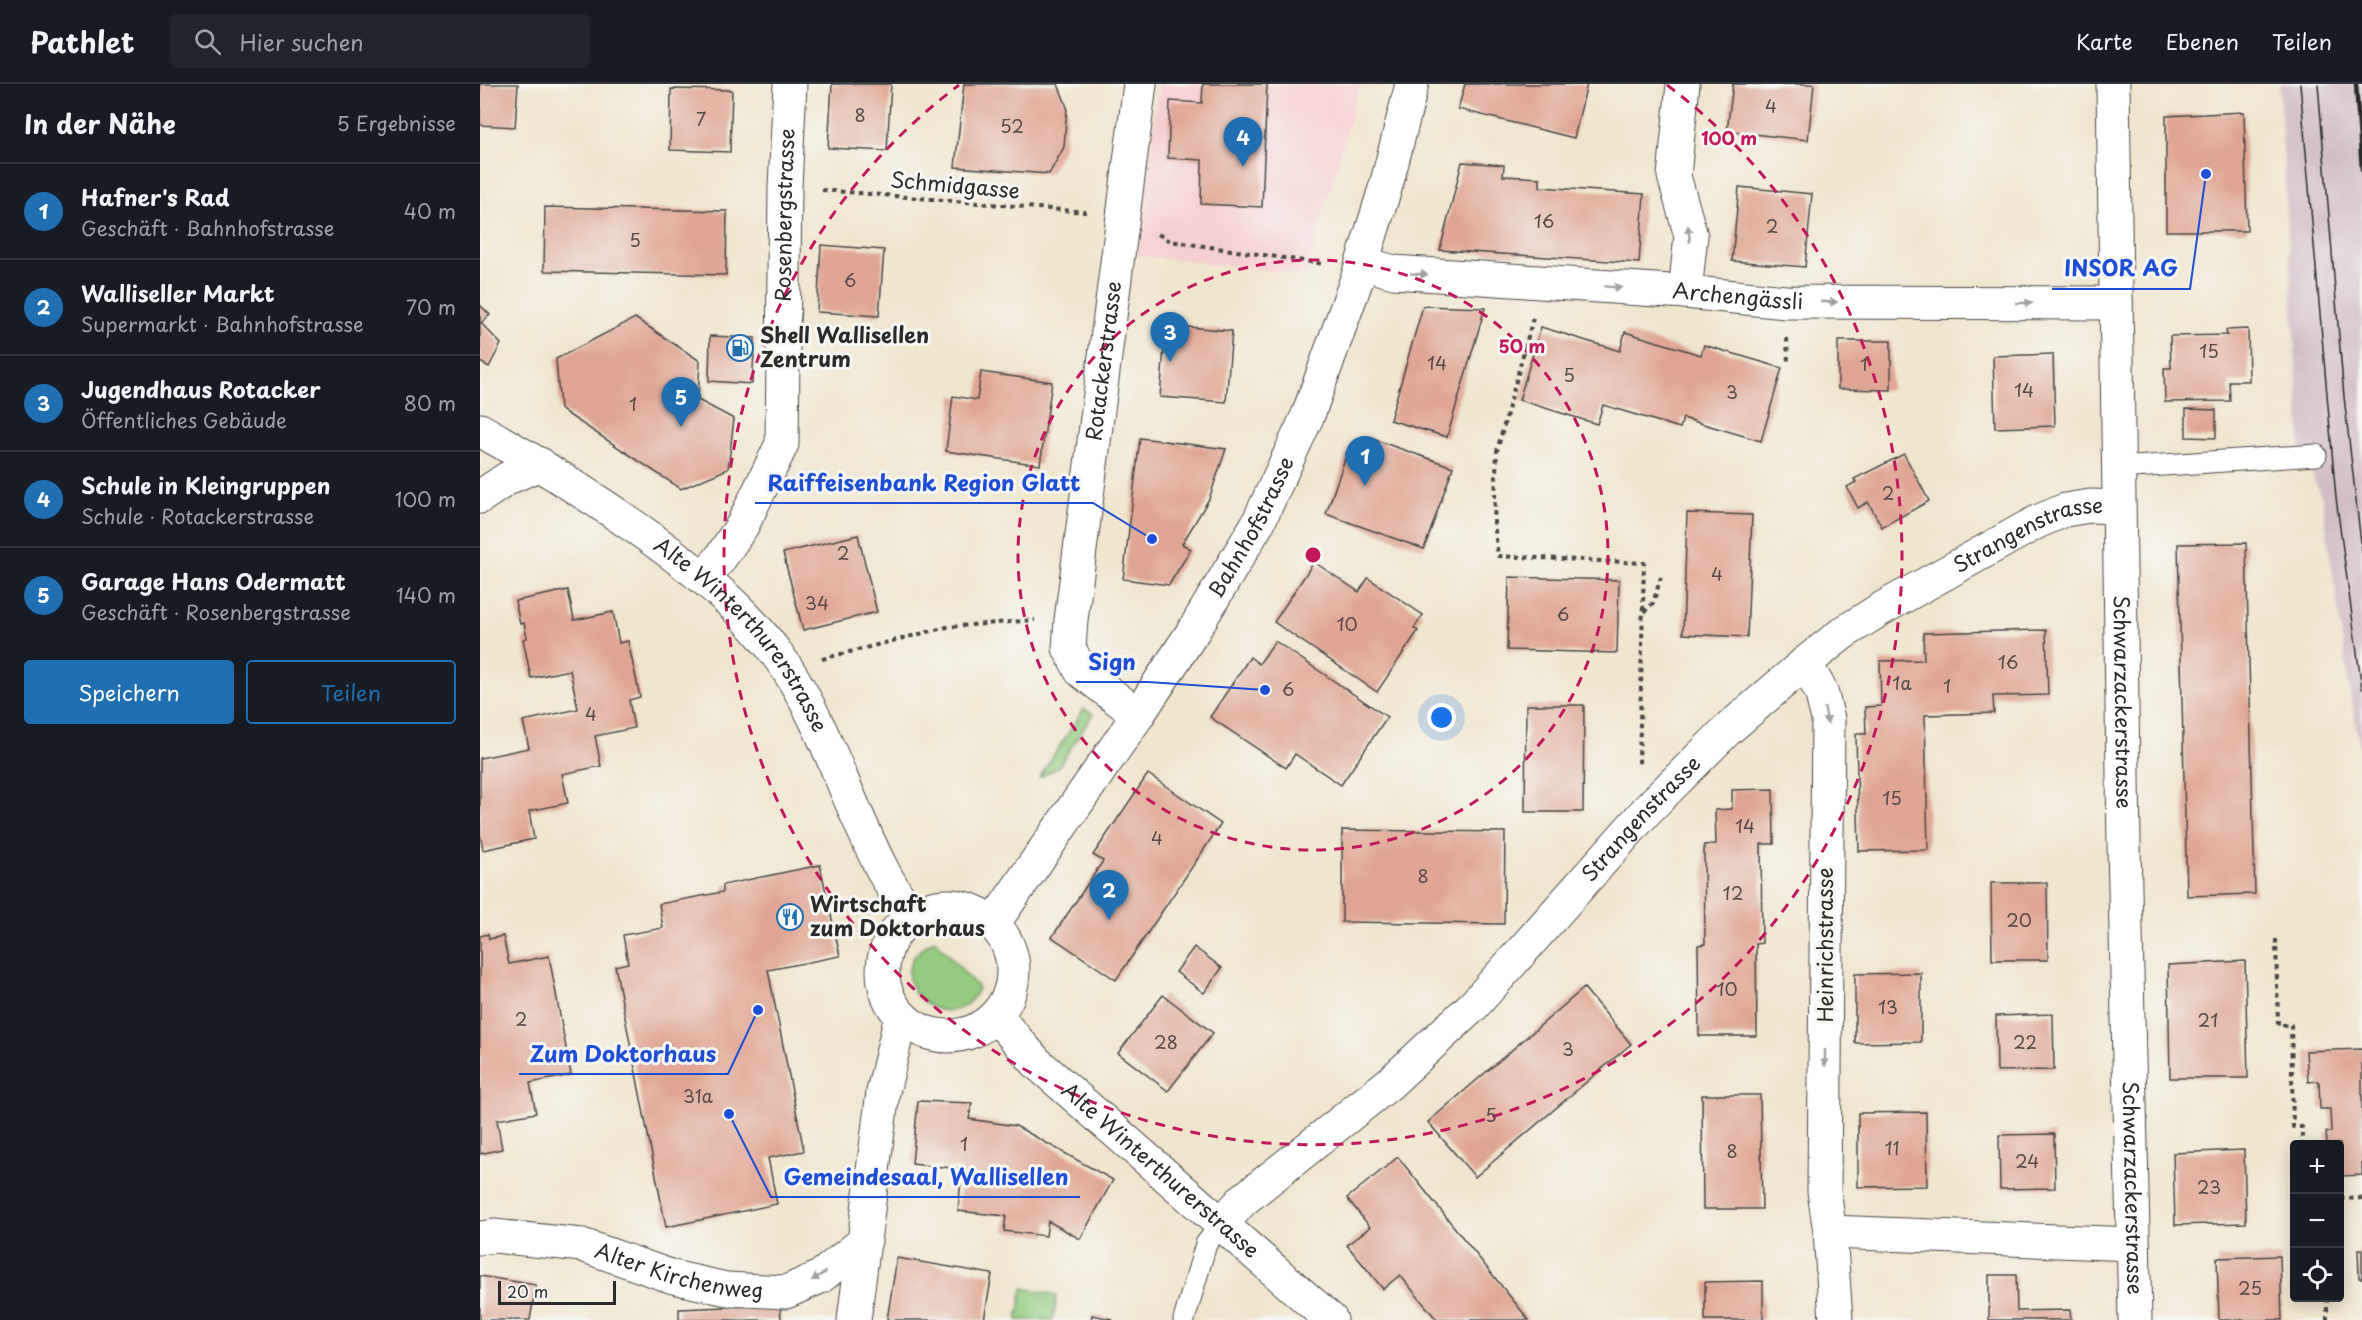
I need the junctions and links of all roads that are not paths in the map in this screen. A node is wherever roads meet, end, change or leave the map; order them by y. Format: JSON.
{"nodes":[{"id":1,"x":790,"y":84,"type":"edge"},
{"id":2,"x":1140,"y":84,"type":"edge"},
{"id":3,"x":1412,"y":84,"type":"edge"},
{"id":4,"x":1683,"y":84,"type":"edge"},
{"id":5,"x":2113,"y":84,"type":"edge"},
{"id":6,"x":1362,"y":263,"type":"junction"},
{"id":7,"x":1685,"y":292,"type":"junction"},
{"id":8,"x":2116,"y":303,"type":"junction"},
{"id":9,"x":480,"y":430,"type":"edge"},
{"id":10,"x":2316,"y":455,"type":"dead end"},
{"id":11,"x":540,"y":464,"type":"junction"},
{"id":12,"x":2118,"y":468,"type":"junction"},
{"id":13,"x":480,"y":497,"type":"edge"},
{"id":14,"x":2119,"y":507,"type":"junction"},
{"id":15,"x":704,"y":577,"type":"junction"},
{"id":16,"x":1805,"y":663,"type":"junction"},
{"id":17,"x":1138,"y":715,"type":"junction"},
{"id":18,"x":911,"y":917,"type":"junction"},
{"id":19,"x":993,"y":924,"type":"junction"},
{"id":20,"x":901,"y":1016,"type":"junction"},
{"id":21,"x":996,"y":1016,"type":"junction"},
{"id":22,"x":1222,"y":1223,"type":"junction"},
{"id":23,"x":1830,"y":1232,"type":"junction"},
{"id":24,"x":480,"y":1238,"type":"edge"},
{"id":25,"x":865,"y":1241,"type":"junction"},
{"id":26,"x":2133,"y":1244,"type":"junction"},
{"id":27,"x":854,"y":1320,"type":"edge"},
{"id":28,"x":1184,"y":1320,"type":"edge"},
{"id":29,"x":1331,"y":1320,"type":"edge"},
{"id":30,"x":1836,"y":1320,"type":"edge"},
{"id":31,"x":2135,"y":1320,"type":"edge"}],
"edges":[{"from":1,"to":15,"type":"street","name":"Rosenbergstrasse"},
{"from":2,"to":17,"type":"street","name":"Rotackerstrasse"},
{"from":3,"to":6,"type":"street","name":"Bahnhofstrasse"},
{"from":7,"to":4,"type":"street","one_way":true},
{"from":5,"to":8,"type":"street","name":"Schwarzackerstrasse"},
{"from":6,"to":7,"type":"street","name":"Archengässli","one_way":true},
{"from":6,"to":17,"type":"street","name":"Bahnhofstrasse"},
{"from":7,"to":8,"type":"street","name":"Archengässli","one_way":true},
{"from":8,"to":12,"type":"street","name":"Schwarzackerstrasse"},
{"from":9,"to":11,"type":"street","name":"Alte Winterthurerstrasse"},
{"from":10,"to":12,"type":"lane"},
{"from":11,"to":13,"type":"street"},
{"from":11,"to":15,"type":"street","name":"Alte Winterthurerstrasse"},
{"from":12,"to":14,"type":"street","name":"Schwarzackerstrasse"},
{"from":14,"to":16,"type":"street","name":"Strangenstrasse"},
{"from":14,"to":26,"type":"street","name":"Schwarzackerstrasse"},
{"from":15,"to":18,"type":"street","name":"Alte Winterthurerstrasse"},
{"from":16,"to":22,"type":"street","name":"Strangenstrasse"},
{"from":16,"to":23,"type":"street","name":"Heinrichstrasse","one_way":true},
{"from":17,"to":19,"type":"street","name":"Bahnhofstrasse"},
{"from":18,"to":19,"type":"street"},
{"from":18,"to":20,"type":"street"},
{"from":19,"to":21,"type":"street"},
{"from":20,"to":21,"type":"street"},
{"from":20,"to":25,"type":"street"},
{"from":21,"to":22,"type":"street","name":"Alte Winterthurerstrasse"},
{"from":22,"to":28,"type":"lane"},
{"from":22,"to":29,"type":"street","name":"Alte Winterthurerstrasse"},
{"from":23,"to":26,"type":"street"},
{"from":23,"to":30,"type":"street","name":"Heinrichstrasse"},
{"from":25,"to":24,"type":"street","name":"Alter Kirchenweg","one_way":true},
{"from":25,"to":27,"type":"street"},
{"from":26,"to":31,"type":"street","name":"Schwarzackerstrasse"}]}
